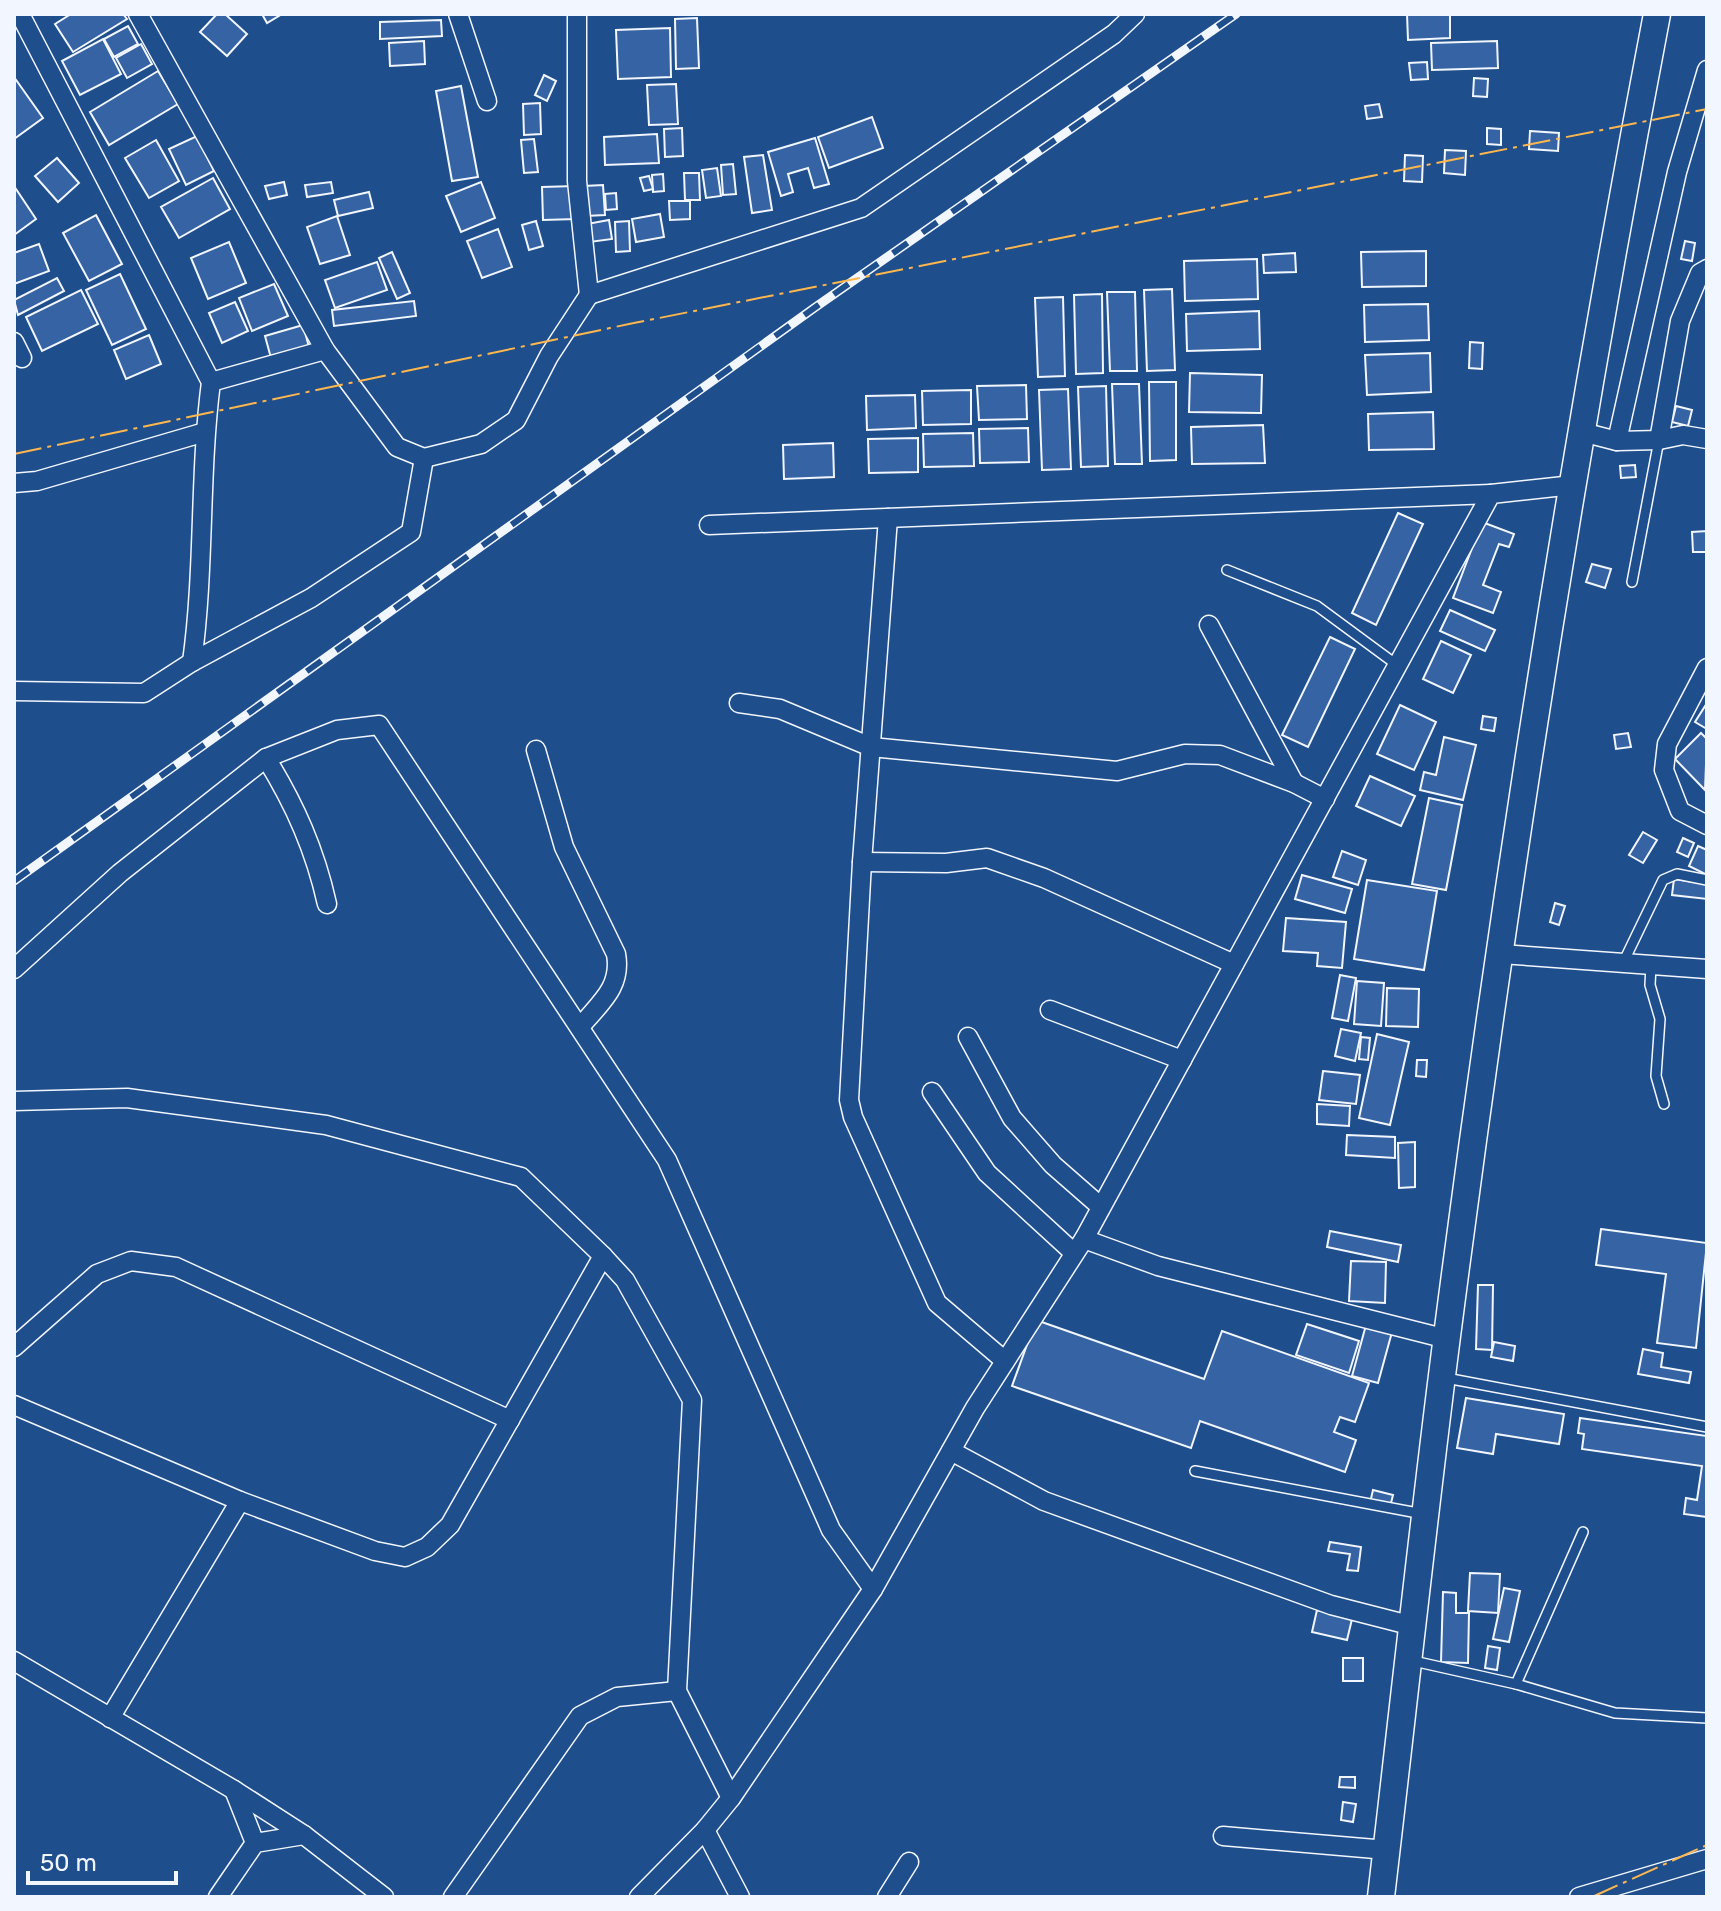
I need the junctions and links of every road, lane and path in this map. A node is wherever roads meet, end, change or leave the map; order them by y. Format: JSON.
{"nodes":[{"id":1,"x":138,"y":14,"type":"edge"},
{"id":2,"x":458,"y":14,"type":"edge"},
{"id":3,"x":577,"y":14,"type":"edge"},
{"id":4,"x":1135,"y":14,"type":"edge"},
{"id":5,"x":1657,"y":14,"type":"edge"},
{"id":6,"x":14,"y":15,"type":"edge"},
{"id":7,"x":1707,"y":70,"type":"edge"},
{"id":8,"x":1702,"y":100,"type":"edge"},
{"id":9,"x":487,"y":101,"type":"dead end"},
{"id":10,"x":1707,"y":269,"type":"edge"},
{"id":11,"x":589,"y":295,"type":"junction"},
{"id":12,"x":325,"y":350,"type":"junction"},
{"id":13,"x":211,"y":382,"type":"junction"},
{"id":14,"x":205,"y":432,"type":"junction"},
{"id":15,"x":1582,"y":432,"type":"junction"},
{"id":16,"x":1707,"y":439,"type":"edge"},
{"id":17,"x":1659,"y":440,"type":"junction"},
{"id":18,"x":1617,"y":441,"type":"junction"},
{"id":19,"x":424,"y":458,"type":"junction"},
{"id":20,"x":14,"y":483,"type":"edge"},
{"id":21,"x":1573,"y":485,"type":"junction"},
{"id":22,"x":1491,"y":494,"type":"junction"},
{"id":23,"x":888,"y":518,"type":"junction"},
{"id":24,"x":709,"y":525,"type":"dead end"},
{"id":25,"x":1227,"y":570,"type":"dead end"},
{"id":26,"x":1632,"y":582,"type":"dead end"},
{"id":27,"x":1209,"y":625,"type":"dead end"},
{"id":28,"x":192,"y":662,"type":"junction"},
{"id":29,"x":1397,"y":666,"type":"junction"},
{"id":30,"x":1707,"y":668,"type":"edge"},
{"id":31,"x":14,"y":691,"type":"edge"},
{"id":32,"x":739,"y":703,"type":"dead end"},
{"id":33,"x":871,"y":747,"type":"junction"},
{"id":34,"x":536,"y":750,"type":"dead end"},
{"id":35,"x":266,"y":758,"type":"junction"},
{"id":36,"x":1294,"y":783,"type":"junction"},
{"id":37,"x":1325,"y":799,"type":"junction"},
{"id":38,"x":1707,"y":825,"type":"edge"},
{"id":39,"x":862,"y":862,"type":"junction"},
{"id":40,"x":1707,"y":880,"type":"edge"},
{"id":41,"x":327,"y":904,"type":"dead end"},
{"id":42,"x":1501,"y":954,"type":"junction"},
{"id":43,"x":1623,"y":963,"type":"junction"},
{"id":44,"x":1234,"y":964,"type":"junction"},
{"id":45,"x":1651,"y":965,"type":"junction"},
{"id":46,"x":14,"y":969,"type":"edge"},
{"id":47,"x":1707,"y":969,"type":"edge"},
{"id":48,"x":1050,"y":1010,"type":"dead end"},
{"id":49,"x":580,"y":1027,"type":"junction"},
{"id":50,"x":968,"y":1037,"type":"dead end"},
{"id":51,"x":1182,"y":1060,"type":"junction"},
{"id":52,"x":932,"y":1092,"type":"dead end"},
{"id":53,"x":14,"y":1101,"type":"edge"},
{"id":54,"x":1664,"y":1104,"type":"dead end"},
{"id":55,"x":1101,"y":1207,"type":"junction"},
{"id":56,"x":1079,"y":1246,"type":"junction"},
{"id":57,"x":603,"y":1256,"type":"junction"},
{"id":58,"x":1447,"y":1339,"type":"junction"},
{"id":59,"x":14,"y":1347,"type":"edge"},
{"id":60,"x":1005,"y":1361,"type":"junction"},
{"id":61,"x":1442,"y":1377,"type":"junction"},
{"id":62,"x":14,"y":1405,"type":"edge"},
{"id":63,"x":510,"y":1420,"type":"junction"},
{"id":64,"x":1707,"y":1427,"type":"edge"},
{"id":65,"x":951,"y":1451,"type":"junction"},
{"id":66,"x":1195,"y":1471,"type":"dead end"},
{"id":67,"x":240,"y":1501,"type":"junction"},
{"id":68,"x":1427,"y":1514,"type":"junction"},
{"id":69,"x":1583,"y":1532,"type":"dead end"},
{"id":70,"x":873,"y":1589,"type":"junction"},
{"id":71,"x":1413,"y":1626,"type":"junction"},
{"id":72,"x":1409,"y":1660,"type":"junction"},
{"id":73,"x":14,"y":1661,"type":"edge"},
{"id":74,"x":1516,"y":1684,"type":"junction"},
{"id":75,"x":677,"y":1691,"type":"junction"},
{"id":76,"x":110,"y":1718,"type":"junction"},
{"id":77,"x":1707,"y":1718,"type":"edge"},
{"id":78,"x":234,"y":1790,"type":"junction"},
{"id":79,"x":731,"y":1798,"type":"junction"},
{"id":80,"x":705,"y":1830,"type":"junction"},
{"id":81,"x":304,"y":1835,"type":"junction"},
{"id":82,"x":1223,"y":1836,"type":"dead end"},
{"id":83,"x":255,"y":1843,"type":"junction"},
{"id":84,"x":1387,"y":1850,"type":"junction"},
{"id":85,"x":1707,"y":1859,"type":"edge"},
{"id":86,"x":909,"y":1862,"type":"dead end"},
{"id":87,"x":218,"y":1897,"type":"edge"},
{"id":88,"x":384,"y":1897,"type":"edge"},
{"id":89,"x":453,"y":1897,"type":"edge"},
{"id":90,"x":639,"y":1897,"type":"edge"},
{"id":91,"x":740,"y":1897,"type":"edge"},
{"id":92,"x":887,"y":1897,"type":"edge"},
{"id":93,"x":1381,"y":1897,"type":"edge"},
{"id":94,"x":1579,"y":1897,"type":"edge"}],
"edges":[{"from":1,"to":12,"type":"street"},
{"from":2,"to":9,"type":"street"},
{"from":3,"to":11,"type":"street"},
{"from":4,"to":11,"type":"street"},
{"from":5,"to":15,"type":"main road"},
{"from":6,"to":13,"type":"street"},
{"from":7,"to":8,"type":"street"},
{"from":8,"to":18,"type":"street"},
{"from":10,"to":17,"type":"street"},
{"from":11,"to":19,"type":"street"},
{"from":12,"to":13,"type":"street"},
{"from":12,"to":19,"type":"street"},
{"from":13,"to":14,"type":"street"},
{"from":14,"to":20,"type":"street"},
{"from":14,"to":28,"type":"street"},
{"from":15,"to":18,"type":"street"},
{"from":15,"to":21,"type":"main road"},
{"from":16,"to":17,"type":"street"},
{"from":17,"to":18,"type":"street"},
{"from":17,"to":26,"type":"lane"},
{"from":19,"to":28,"type":"street"},
{"from":21,"to":22,"type":"street"},
{"from":21,"to":42,"type":"main road"},
{"from":22,"to":23,"type":"street"},
{"from":22,"to":29,"type":"street"},
{"from":23,"to":24,"type":"street"},
{"from":23,"to":33,"type":"street"},
{"from":25,"to":29,"type":"lane"},
{"from":27,"to":36,"type":"street"},
{"from":28,"to":31,"type":"street"},
{"from":29,"to":37,"type":"street"},
{"from":30,"to":38,"type":"street"},
{"from":32,"to":33,"type":"street"},
{"from":33,"to":36,"type":"street"},
{"from":33,"to":39,"type":"street"},
{"from":34,"to":49,"type":"street"},
{"from":35,"to":41,"type":"street"},
{"from":35,"to":46,"type":"street"},
{"from":35,"to":49,"type":"street"},
{"from":36,"to":37,"type":"street"},
{"from":37,"to":44,"type":"street"},
{"from":39,"to":44,"type":"street"},
{"from":39,"to":60,"type":"street"},
{"from":40,"to":43,"type":"lane"},
{"from":42,"to":43,"type":"street"},
{"from":42,"to":58,"type":"main road"},
{"from":43,"to":45,"type":"street"},
{"from":44,"to":51,"type":"street"},
{"from":45,"to":47,"type":"street"},
{"from":45,"to":54,"type":"lane"},
{"from":48,"to":51,"type":"street"},
{"from":49,"to":70,"type":"street"},
{"from":50,"to":55,"type":"street"},
{"from":51,"to":55,"type":"street"},
{"from":52,"to":56,"type":"street"},
{"from":53,"to":57,"type":"street"},
{"from":55,"to":56,"type":"street"},
{"from":56,"to":58,"type":"street"},
{"from":56,"to":60,"type":"street"},
{"from":57,"to":63,"type":"street"},
{"from":57,"to":75,"type":"street"},
{"from":58,"to":61,"type":"main road"},
{"from":59,"to":63,"type":"street"},
{"from":60,"to":65,"type":"street"},
{"from":61,"to":64,"type":"lane"},
{"from":61,"to":68,"type":"main road"},
{"from":62,"to":67,"type":"street"},
{"from":63,"to":67,"type":"street"},
{"from":65,"to":70,"type":"street"},
{"from":65,"to":71,"type":"street"},
{"from":66,"to":68,"type":"lane"},
{"from":67,"to":76,"type":"street"},
{"from":68,"to":71,"type":"main road"},
{"from":69,"to":74,"type":"lane"},
{"from":70,"to":79,"type":"street"},
{"from":71,"to":72,"type":"main road"},
{"from":72,"to":74,"type":"lane"},
{"from":72,"to":84,"type":"main road"},
{"from":73,"to":76,"type":"street"},
{"from":74,"to":77,"type":"lane"},
{"from":75,"to":79,"type":"street"},
{"from":75,"to":89,"type":"street"},
{"from":76,"to":78,"type":"street"},
{"from":78,"to":81,"type":"street"},
{"from":78,"to":83,"type":"street"},
{"from":79,"to":80,"type":"street"},
{"from":80,"to":90,"type":"street"},
{"from":80,"to":91,"type":"street"},
{"from":81,"to":83,"type":"street"},
{"from":81,"to":88,"type":"street"},
{"from":82,"to":84,"type":"street"},
{"from":83,"to":87,"type":"street"},
{"from":84,"to":93,"type":"main road"},
{"from":85,"to":94,"type":"street"},
{"from":86,"to":92,"type":"street"}]}
